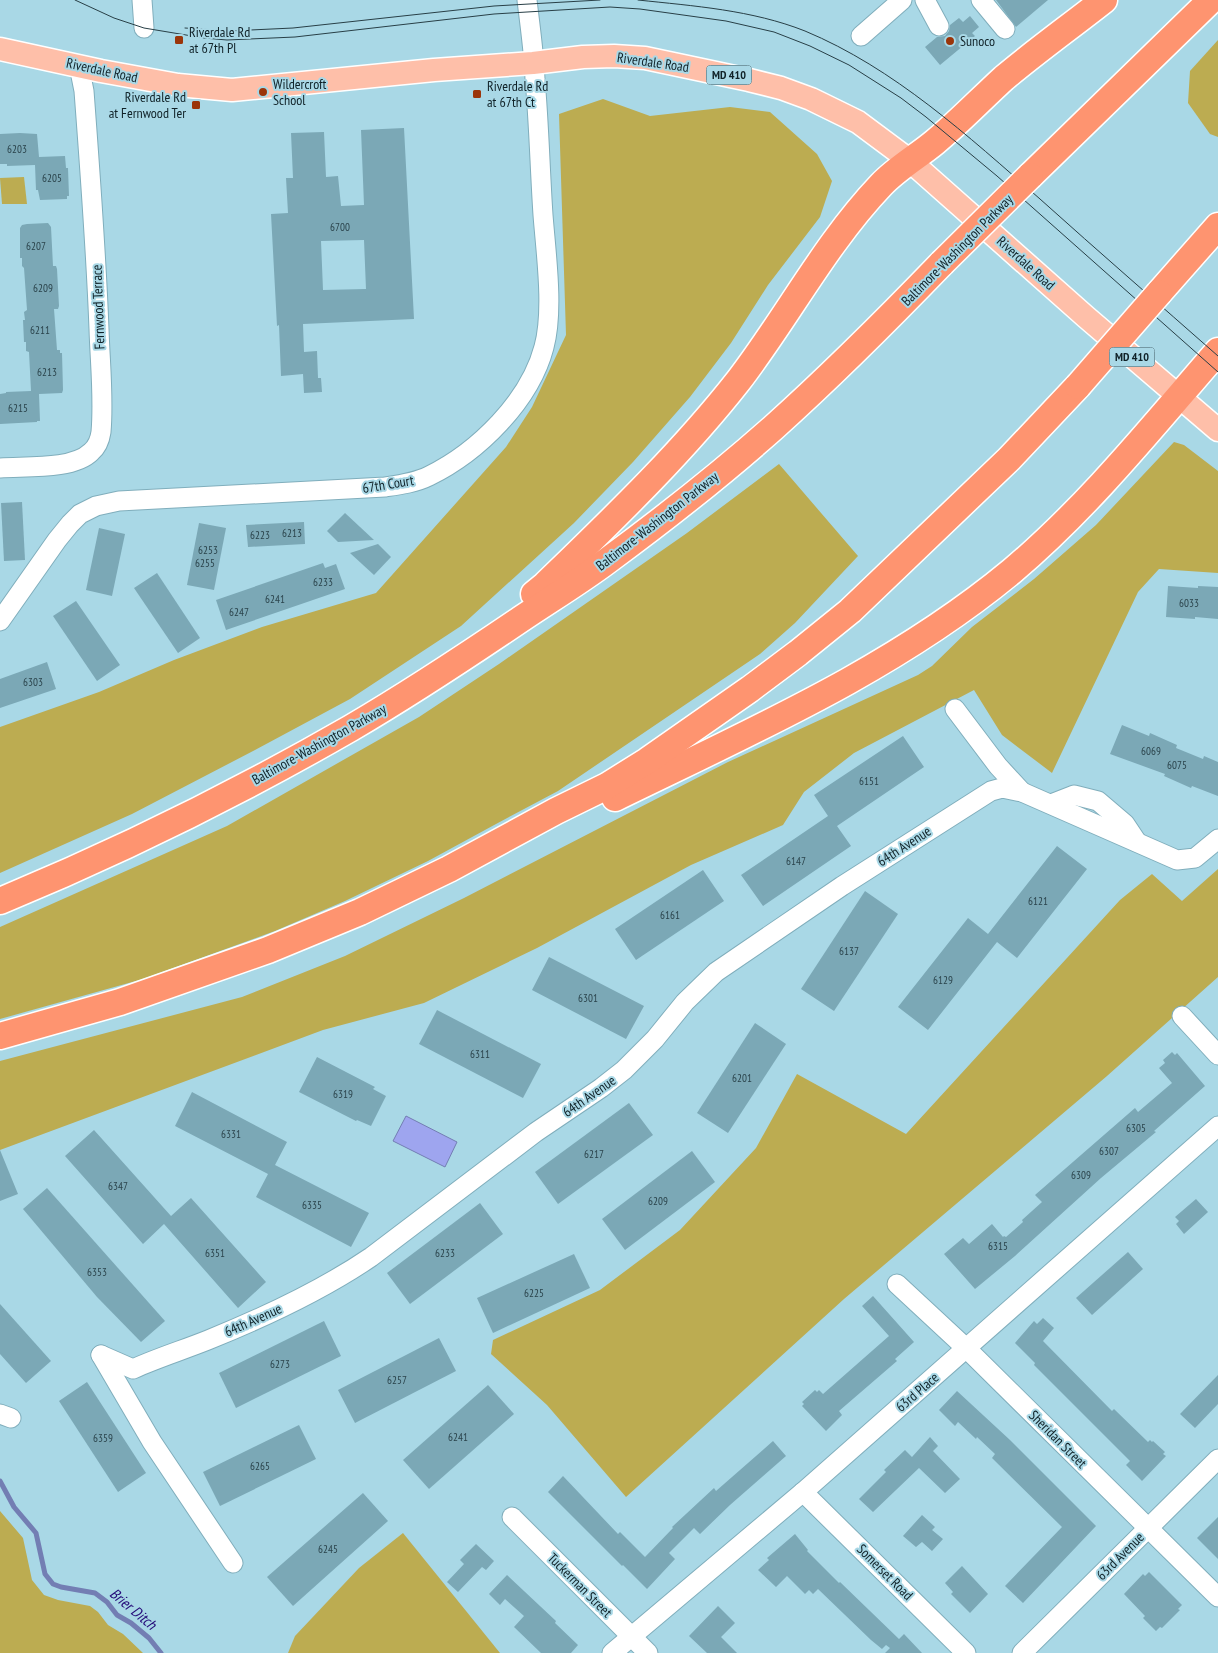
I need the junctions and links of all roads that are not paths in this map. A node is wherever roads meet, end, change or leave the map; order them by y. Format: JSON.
{"nodes":[{"id":1,"x":142,"y":0,"type":"edge"},
{"id":2,"x":527,"y":0,"type":"edge"},
{"id":3,"x":902,"y":0,"type":"edge"},
{"id":4,"x":925,"y":0,"type":"edge"},
{"id":5,"x":982,"y":0,"type":"edge"},
{"id":6,"x":1104,"y":0,"type":"edge"},
{"id":7,"x":1211,"y":0,"type":"edge"},
{"id":8,"x":939,"y":26,"type":"dead end"},
{"id":9,"x":144,"y":28,"type":"dead end"},
{"id":10,"x":1005,"y":29,"type":"dead end"},
{"id":11,"x":861,"y":36,"type":"dead end"},
{"id":12,"x":0,"y":49,"type":"edge"},
{"id":13,"x":533,"y":62,"type":"junction"},
{"id":14,"x":79,"y":66,"type":"junction"},
{"id":15,"x":909,"y":160,"type":"junction"},
{"id":16,"x":1218,"y":226,"type":"edge"},
{"id":17,"x":1218,"y":352,"type":"edge"},
{"id":18,"x":1179,"y":397,"type":"junction"},
{"id":19,"x":1218,"y":430,"type":"edge"},
{"id":20,"x":0,"y":468,"type":"edge"},
{"id":21,"x":0,"y":622,"type":"edge"},
{"id":22,"x":412,"y":691,"type":"junction"},
{"id":23,"x":955,"y":709,"type":"dead end"},
{"id":24,"x":1022,"y":792,"type":"junction"},
{"id":25,"x":1218,"y":839,"type":"edge"},
{"id":26,"x":449,"y":869,"type":"junction"},
{"id":27,"x":0,"y":901,"type":"edge"},
{"id":28,"x":1182,"y":1016,"type":"dead end"},
{"id":29,"x":0,"y":1036,"type":"edge"},
{"id":30,"x":1218,"y":1055,"type":"edge"},
{"id":31,"x":1218,"y":1126,"type":"edge"},
{"id":32,"x":897,"y":1284,"type":"dead end"},
{"id":33,"x":967,"y":1349,"type":"junction"},
{"id":34,"x":1218,"y":1459,"type":"edge"},
{"id":35,"x":803,"y":1492,"type":"junction"},
{"id":36,"x":512,"y":1517,"type":"dead end"},
{"id":37,"x":1148,"y":1528,"type":"junction"},
{"id":38,"x":233,"y":1563,"type":"dead end"},
{"id":39,"x":1218,"y":1598,"type":"edge"},
{"id":40,"x":631,"y":1636,"type":"junction"},
{"id":41,"x":612,"y":1653,"type":"edge"},
{"id":42,"x":648,"y":1653,"type":"edge"},
{"id":43,"x":966,"y":1653,"type":"edge"},
{"id":44,"x":1022,"y":1653,"type":"edge"}],
"edges":[{"from":1,"to":9,"type":"street"},
{"from":2,"to":13,"type":"street","name":"67th Court"},
{"from":3,"to":11,"type":"street"},
{"from":4,"to":8,"type":"street"},
{"from":5,"to":10,"type":"street"},
{"from":6,"to":15,"type":"highway"},
{"from":7,"to":22,"type":"highway","name":"Baltimore-Washington Parkway","bridge":true},
{"from":12,"to":14,"type":"main road","name":"Riverdale Road","number":"MD 410"},
{"from":13,"to":14,"type":"main road","name":"Riverdale Road","number":"MD 410"},
{"from":13,"to":15,"type":"main road","name":"Riverdale Road","number":"MD 410"},
{"from":13,"to":21,"type":"street","name":"67th Court"},
{"from":14,"to":20,"type":"street","name":"Fernwood Terrace"},
{"from":15,"to":18,"type":"main road","name":"Riverdale Road","number":"MD 410"},
{"from":15,"to":22,"type":"highway"},
{"from":16,"to":26,"type":"highway","bridge":true},
{"from":17,"to":18,"type":"highway"},
{"from":18,"to":19,"type":"main road","name":"Riverdale Road","number":"MD 410"},
{"from":18,"to":26,"type":"highway"},
{"from":22,"to":27,"type":"highway","name":"Baltimore-Washington Parkway"},
{"from":23,"to":24,"type":"street"},
{"from":24,"to":25,"type":"street","name":"64th Avenue"},
{"from":24,"to":38,"type":"street","name":"64th Avenue"},
{"from":26,"to":29,"type":"highway"},
{"from":28,"to":30,"type":"street"},
{"from":31,"to":33,"type":"street","name":"63rd Place"},
{"from":32,"to":33,"type":"street","name":"Sheridan Street"},
{"from":33,"to":35,"type":"street","name":"63rd Place"},
{"from":33,"to":37,"type":"street","name":"Sheridan Street"},
{"from":34,"to":37,"type":"street","name":"63rd Avenue"},
{"from":35,"to":40,"type":"street","name":"63rd Place"},
{"from":35,"to":43,"type":"street","name":"Somerset Road"},
{"from":36,"to":40,"type":"street","name":"Tuckerman Street"},
{"from":37,"to":39,"type":"street","name":"Sheridan Street"},
{"from":37,"to":44,"type":"street","name":"63rd Avenue"},
{"from":40,"to":41,"type":"street","name":"63rd Place"},
{"from":40,"to":42,"type":"street","name":"Tuckerman Street"}]}
